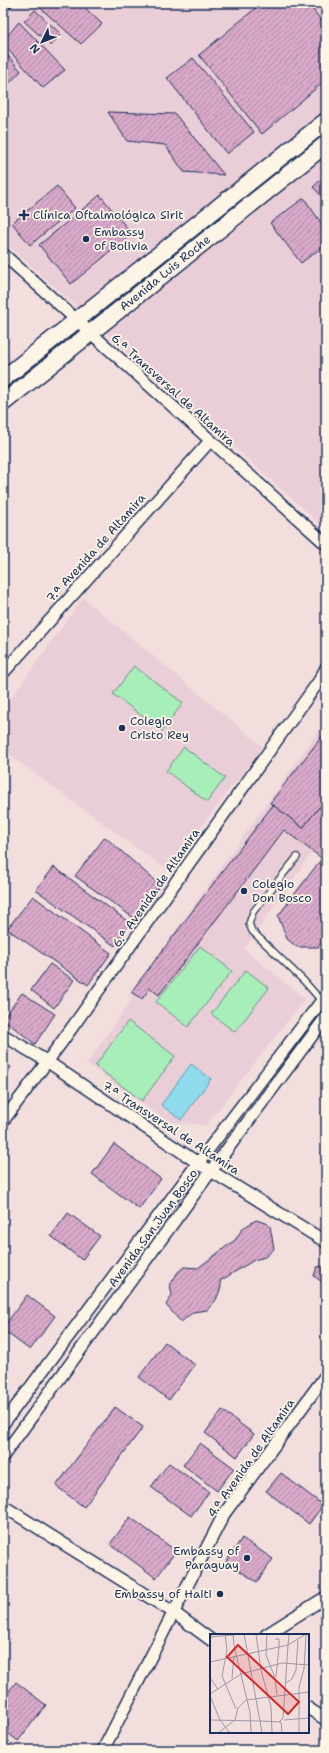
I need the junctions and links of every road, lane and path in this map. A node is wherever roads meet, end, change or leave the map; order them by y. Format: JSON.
{"nodes":[{"id":1,"x":6,"y":3,"type":"edge"},
{"id":2,"x":3,"y":6,"type":"edge"},
{"id":3,"x":326,"y":120,"type":"edge"},
{"id":4,"x":326,"y":144,"type":"edge"},
{"id":5,"x":3,"y":254,"type":"edge"},
{"id":6,"x":77,"y":319,"type":"junction"},
{"id":7,"x":90,"y":332,"type":"junction"},
{"id":8,"x":3,"y":379,"type":"edge"},
{"id":9,"x":3,"y":402,"type":"edge"},
{"id":10,"x":210,"y":441,"type":"junction"},
{"id":11,"x":326,"y":544,"type":"edge"},
{"id":12,"x":326,"y":668,"type":"edge"},
{"id":13,"x":3,"y":673,"type":"edge"},
{"id":14,"x":297,"y":857,"type":"dead end"},
{"id":15,"x":324,"y":1001,"type":"edge"},
{"id":16,"x":326,"y":1017,"type":"edge"},
{"id":17,"x":3,"y":1035,"type":"edge"},
{"id":18,"x":48,"y":1062,"type":"junction"},
{"id":19,"x":3,"y":1121,"type":"edge"},
{"id":20,"x":198,"y":1163,"type":"junction"},
{"id":21,"x":211,"y":1171,"type":"junction"},
{"id":22,"x":326,"y":1242,"type":"edge"},
{"id":23,"x":326,"y":1376,"type":"edge"},
{"id":24,"x":3,"y":1424,"type":"edge"},
{"id":25,"x":3,"y":1456,"type":"edge"},
{"id":26,"x":3,"y":1506,"type":"edge"},
{"id":27,"x":326,"y":1597,"type":"edge"},
{"id":28,"x":173,"y":1612,"type":"junction"},
{"id":29,"x":268,"y":1634,"type":"edge"},
{"id":30,"x":210,"y":1639,"type":"edge"},
{"id":31,"x":309,"y":1709,"type":"edge"},
{"id":32,"x":326,"y":1720,"type":"edge"},
{"id":33,"x":103,"y":1750,"type":"edge"}],
"edges":[{"from":1,"to":2,"type":"street"},
{"from":3,"to":6,"type":"main road","name":"Avenida Luis Roche"},
{"from":4,"to":7,"type":"main road","name":"Avenida Luis Roche"},
{"from":5,"to":6,"type":"street","name":"6.ª Transversal de Altamira"},
{"from":6,"to":7,"type":"street","name":"6.ª Transversal de Altamira"},
{"from":6,"to":8,"type":"main road","name":"Avenida Luis Roche"},
{"from":7,"to":9,"type":"main road","name":"Avenida Luis Roche"},
{"from":7,"to":10,"type":"street","name":"6.ª Transversal de Altamira"},
{"from":10,"to":11,"type":"street","name":"6.ª Transversal de Altamira"},
{"from":10,"to":13,"type":"street","name":"7.ª Avenida de Altamira"},
{"from":12,"to":18,"type":"street","name":"6.ª Avenida de Altamira"},
{"from":14,"to":15,"type":"lane"},
{"from":15,"to":20,"type":"street","name":"Avenida San Juan Bosco"},
{"from":16,"to":21,"type":"street","name":"Avenida San Juan Bosco"},
{"from":17,"to":18,"type":"street","name":"7.ª Transversal de Altamira"},
{"from":18,"to":19,"type":"street","name":"6.ª Avenida de Altamira"},
{"from":18,"to":20,"type":"street","name":"7.ª Transversal de Altamira"},
{"from":20,"to":21,"type":"street","name":"7.ª Transversal de Altamira"},
{"from":20,"to":24,"type":"street","name":"Avenida San Juan Bosco"},
{"from":21,"to":22,"type":"street","name":"7.ª Transversal de Altamira"},
{"from":21,"to":25,"type":"street","name":"Avenida San Juan Bosco"},
{"from":23,"to":28,"type":"street","name":"4.ª Avenida de Altamira"},
{"from":26,"to":28,"type":"street"},
{"from":27,"to":29,"type":"street"},
{"from":28,"to":30,"type":"street"},
{"from":28,"to":33,"type":"street","name":"4.ª Avenida de Altamira"},
{"from":31,"to":32,"type":"street"}]}
